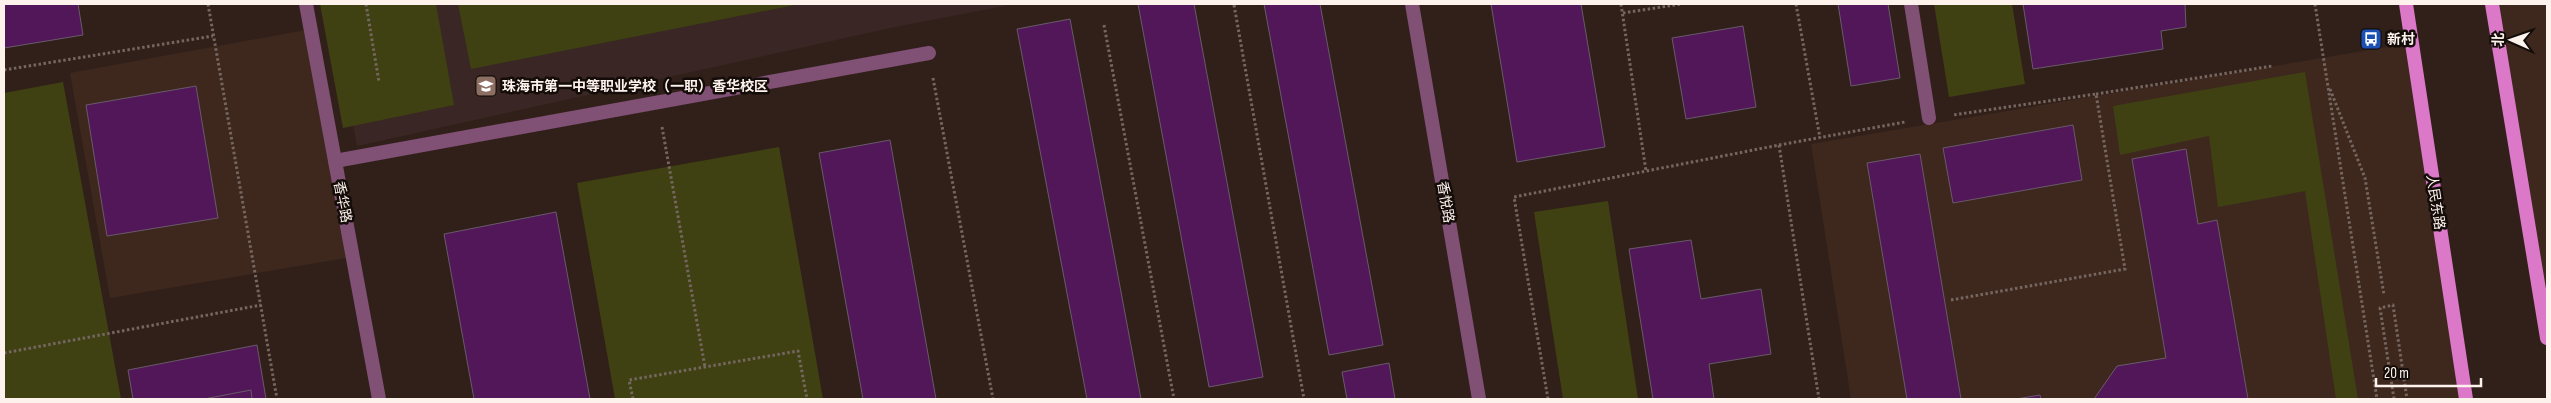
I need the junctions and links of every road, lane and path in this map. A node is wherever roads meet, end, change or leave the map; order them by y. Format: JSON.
{"nodes":[{"id":1,"x":208,"y":4,"type":"edge"},
{"id":2,"x":306,"y":4,"type":"edge"},
{"id":3,"x":366,"y":4,"type":"edge"},
{"id":4,"x":1412,"y":4,"type":"edge"},
{"id":5,"x":1621,"y":4,"type":"edge"},
{"id":6,"x":1681,"y":4,"type":"edge"},
{"id":7,"x":1796,"y":4,"type":"edge"},
{"id":8,"x":1911,"y":4,"type":"edge"},
{"id":9,"x":2315,"y":4,"type":"edge"},
{"id":10,"x":2406,"y":4,"type":"edge"},
{"id":11,"x":2492,"y":4,"type":"edge"},
{"id":12,"x":1234,"y":5,"type":"dead end"},
{"id":13,"x":1623,"y":13,"type":"junction"},
{"id":14,"x":1104,"y":25,"type":"dead end"},
{"id":15,"x":213,"y":36,"type":"junction"},
{"id":16,"x":929,"y":53,"type":"joint"},
{"id":17,"x":2272,"y":66,"type":"dead end"},
{"id":18,"x":4,"y":70,"type":"edge"},
{"id":19,"x":379,"y":82,"type":"dead end"},
{"id":20,"x":2328,"y":83,"type":"junction"},
{"id":21,"x":2096,"y":94,"type":"junction"},
{"id":22,"x":658,"y":102,"type":"junction"},
{"id":23,"x":1929,"y":118,"type":"junction"},
{"id":24,"x":1820,"y":138,"type":"junction"},
{"id":25,"x":1779,"y":145,"type":"junction"},
{"id":26,"x":335,"y":161,"type":"junction"},
{"id":27,"x":1646,"y":171,"type":"junction"},
{"id":28,"x":2384,"y":295,"type":"dead end"},
{"id":29,"x":1952,"y":300,"type":"dead end"},
{"id":30,"x":261,"y":305,"type":"junction"},
{"id":31,"x":2547,"y":338,"type":"edge"},
{"id":32,"x":4,"y":353,"type":"edge"},
{"id":33,"x":705,"y":367,"type":"junction"},
{"id":34,"x":277,"y":399,"type":"edge"},
{"id":35,"x":379,"y":399,"type":"edge"},
{"id":36,"x":633,"y":399,"type":"edge"},
{"id":37,"x":807,"y":399,"type":"edge"},
{"id":38,"x":993,"y":399,"type":"edge"},
{"id":39,"x":1174,"y":399,"type":"edge"},
{"id":40,"x":1304,"y":399,"type":"edge"},
{"id":41,"x":1479,"y":399,"type":"edge"},
{"id":42,"x":1548,"y":399,"type":"edge"},
{"id":43,"x":1819,"y":399,"type":"edge"},
{"id":44,"x":2377,"y":399,"type":"edge"},
{"id":45,"x":2394,"y":399,"type":"edge"},
{"id":46,"x":2407,"y":399,"type":"edge"},
{"id":47,"x":2466,"y":399,"type":"edge"}],
"edges":[{"from":1,"to":15,"type":"path"},
{"from":2,"to":26,"type":"street","name":"香华路"},
{"from":3,"to":19,"type":"path"},
{"from":4,"to":41,"type":"street","name":"香悅路"},
{"from":5,"to":13,"type":"path"},
{"from":6,"to":13,"type":"path"},
{"from":7,"to":24,"type":"path"},
{"from":8,"to":23,"type":"street"},
{"from":9,"to":20,"type":"path"},
{"from":10,"to":47,"type":"main road","name":"人民东路"},
{"from":11,"to":31,"type":"main road"},
{"from":12,"to":40,"type":"path"},
{"from":13,"to":27,"type":"path"},
{"from":14,"to":39,"type":"path"},
{"from":15,"to":18,"type":"path"},
{"from":15,"to":30,"type":"path"},
{"from":16,"to":22,"type":"street"},
{"from":16,"to":38,"type":"path"},
{"from":17,"to":21,"type":"path"},
{"from":20,"to":28,"type":"path"},
{"from":20,"to":44,"type":"path"},
{"from":21,"to":23,"type":"path"},
{"from":21,"to":29,"type":"path"},
{"from":22,"to":26,"type":"street"},
{"from":22,"to":33,"type":"path"},
{"from":23,"to":24,"type":"path"},
{"from":24,"to":25,"type":"path"},
{"from":25,"to":27,"type":"path"},
{"from":25,"to":43,"type":"path"},
{"from":26,"to":35,"type":"street","name":"香华路"},
{"from":27,"to":42,"type":"path"},
{"from":30,"to":32,"type":"path"},
{"from":30,"to":34,"type":"path"},
{"from":33,"to":36,"type":"path"},
{"from":33,"to":37,"type":"path"},
{"from":45,"to":46,"type":"path"}]}
